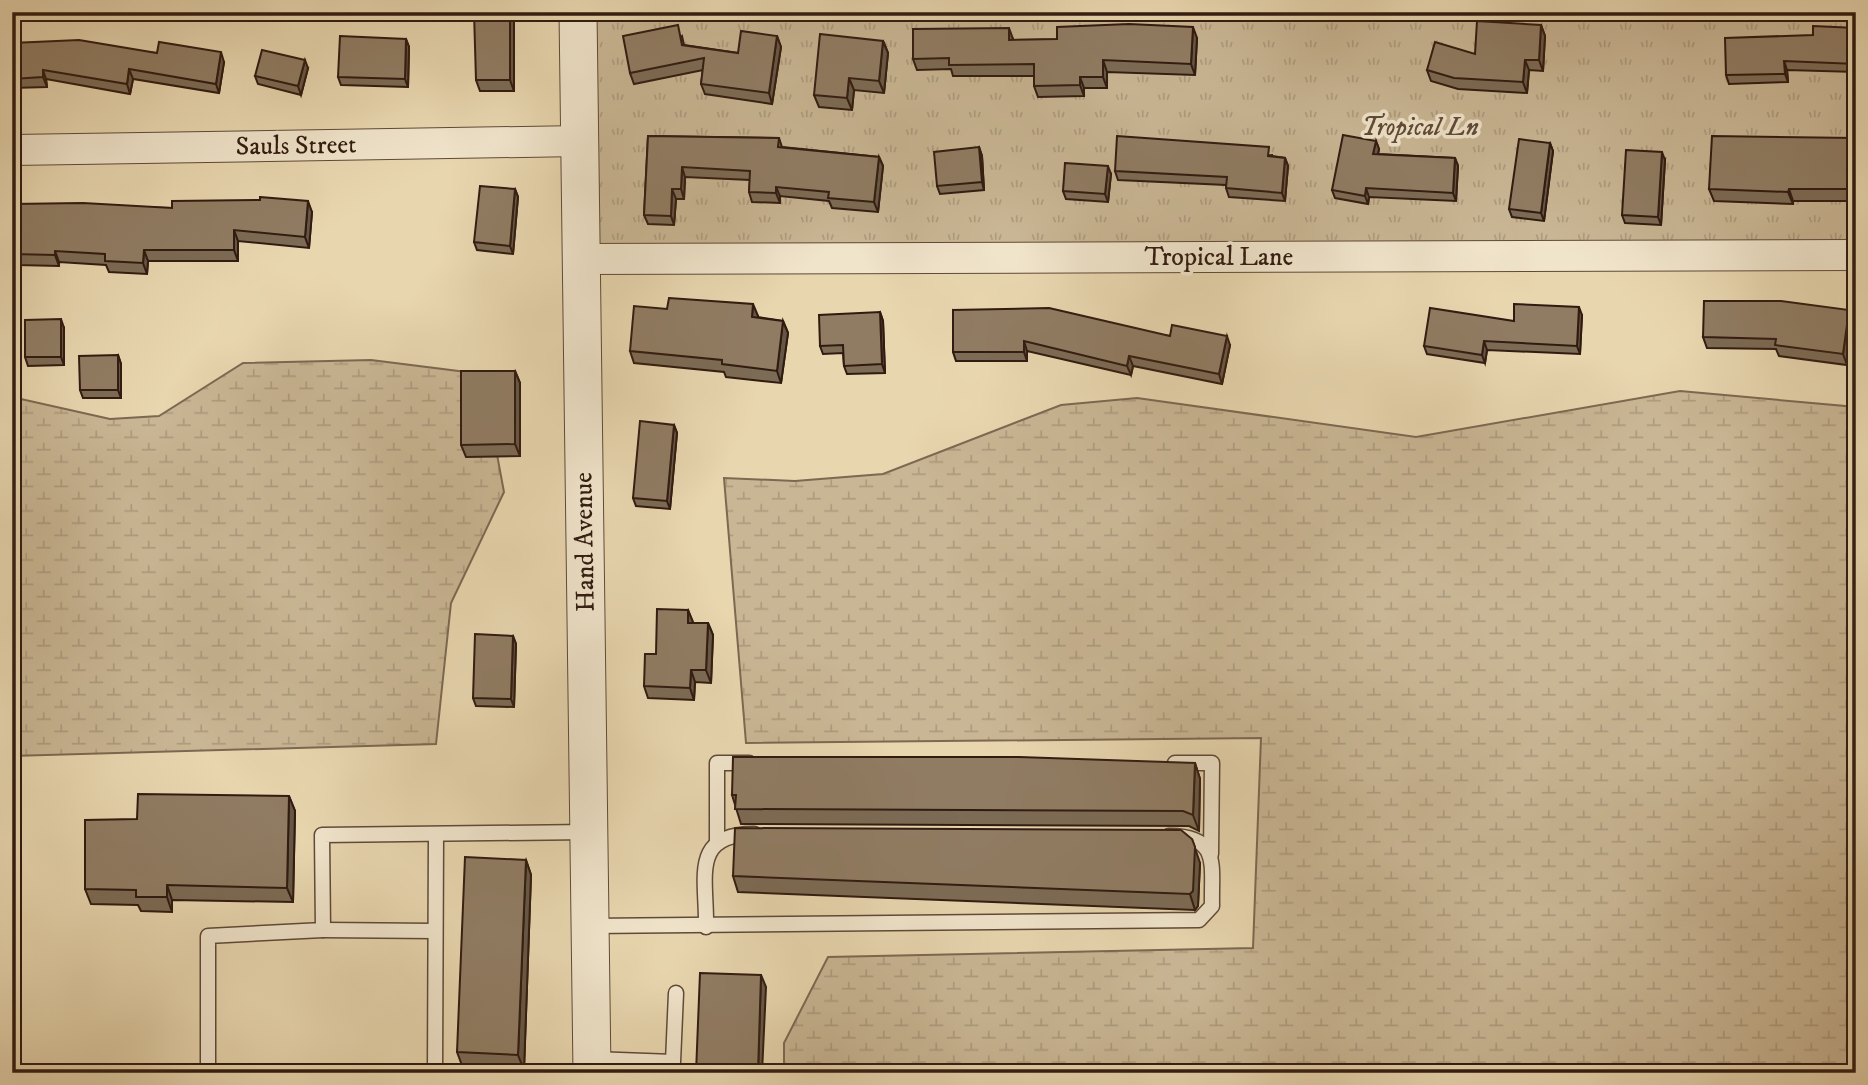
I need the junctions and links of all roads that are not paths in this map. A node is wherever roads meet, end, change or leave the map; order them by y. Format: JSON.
{"nodes":[{"id":1,"x":578,"y":12,"type":"edge"},
{"id":2,"x":580,"y":141,"type":"junction"},
{"id":3,"x":12,"y":150,"type":"edge"},
{"id":4,"x":1856,"y":255,"type":"edge"},
{"id":5,"x":581,"y":258,"type":"junction"},
{"id":6,"x":758,"y":763,"type":"edge"},
{"id":7,"x":1157,"y":763,"type":"edge"},
{"id":8,"x":588,"y":832,"type":"junction"},
{"id":9,"x":772,"y":834,"type":"edge"},
{"id":10,"x":436,"y":835,"type":"junction"},
{"id":11,"x":1147,"y":835,"type":"edge"},
{"id":12,"x":717,"y":841,"type":"junction"},
{"id":13,"x":1211,"y":855,"type":"junction"},
{"id":14,"x":590,"y":926,"type":"junction"},
{"id":15,"x":706,"y":927,"type":"junction"},
{"id":16,"x":323,"y":930,"type":"junction"},
{"id":17,"x":435,"y":931,"type":"junction"},
{"id":18,"x":676,"y":993,"type":"dead end"},
{"id":19,"x":592,"y":1066,"type":"edge"},
{"id":20,"x":208,"y":1073,"type":"edge"},
{"id":21,"x":435,"y":1073,"type":"edge"}],
"edges":[{"from":1,"to":2,"type":"street","name":"Hand Avenue"},
{"from":2,"to":3,"type":"street","name":"Sauls Street"},
{"from":2,"to":5,"type":"street","name":"Hand Avenue"},
{"from":4,"to":5,"type":"street","name":"Tropical Lane"},
{"from":5,"to":8,"type":"street","name":"Hand Avenue"},
{"from":6,"to":12,"type":"lane"},
{"from":7,"to":13,"type":"lane"},
{"from":8,"to":10,"type":"lane"},
{"from":8,"to":14,"type":"street","name":"Hand Avenue"},
{"from":9,"to":12,"type":"lane"},
{"from":10,"to":16,"type":"lane"},
{"from":10,"to":17,"type":"lane"},
{"from":11,"to":13,"type":"lane"},
{"from":12,"to":15,"type":"lane"},
{"from":13,"to":15,"type":"lane"},
{"from":14,"to":15,"type":"lane"},
{"from":14,"to":19,"type":"street","name":"Hand Avenue"},
{"from":16,"to":17,"type":"lane"},
{"from":16,"to":20,"type":"lane"},
{"from":17,"to":21,"type":"lane"},
{"from":18,"to":19,"type":"lane"}]}
